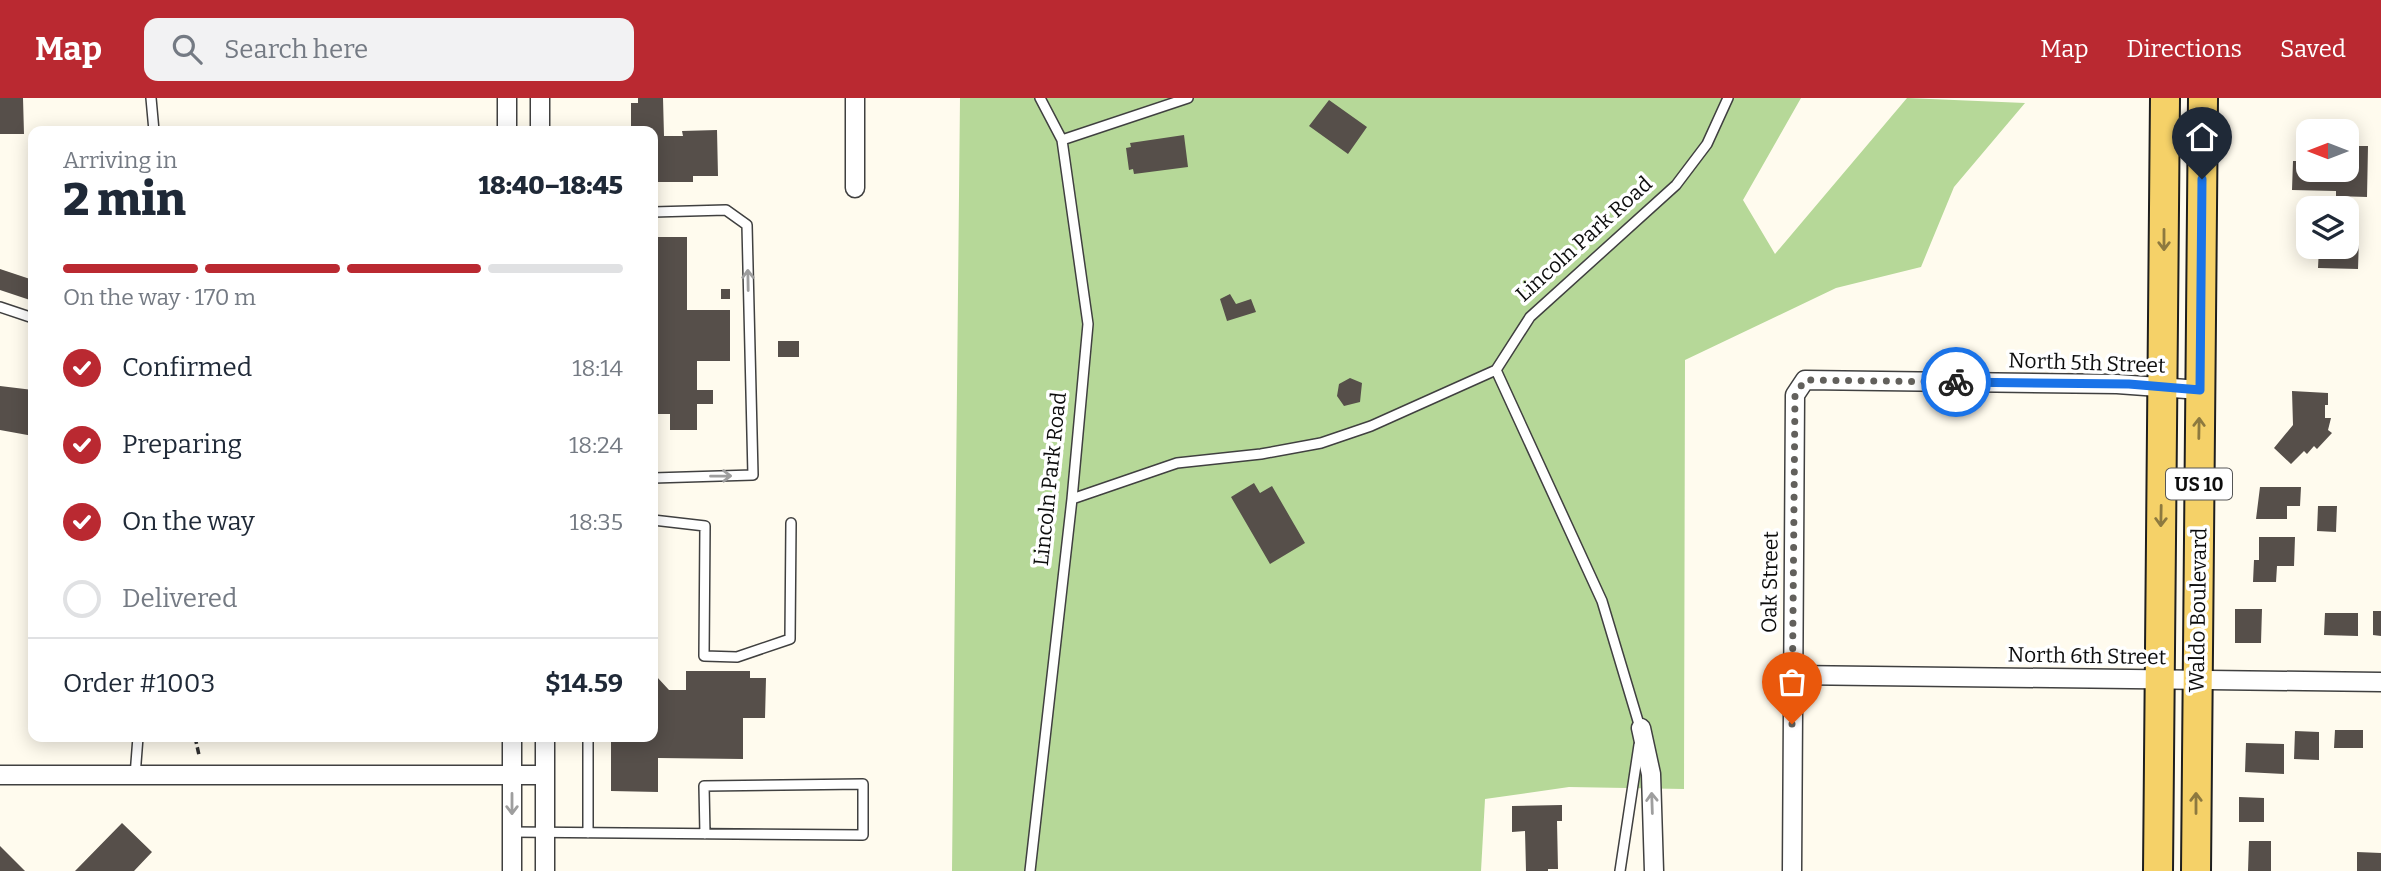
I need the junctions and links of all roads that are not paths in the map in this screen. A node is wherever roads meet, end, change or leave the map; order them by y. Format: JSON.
{"nodes":[{"id":1,"x":151,"y":98,"type":"edge"},
{"id":2,"x":507,"y":98,"type":"edge"},
{"id":3,"x":540,"y":98,"type":"edge"},
{"id":4,"x":855,"y":98,"type":"edge"},
{"id":5,"x":1040,"y":98,"type":"edge"},
{"id":6,"x":1188,"y":98,"type":"edge"},
{"id":7,"x":1728,"y":98,"type":"edge"},
{"id":8,"x":2165,"y":98,"type":"edge"},
{"id":9,"x":2203,"y":98,"type":"edge"},
{"id":10,"x":154,"y":126,"type":"edge"},
{"id":11,"x":508,"y":126,"type":"edge"},
{"id":12,"x":540,"y":126,"type":"edge"},
{"id":13,"x":1062,"y":140,"type":"junction"},
{"id":14,"x":855,"y":188,"type":"dead end"},
{"id":15,"x":658,"y":212,"type":"edge"},
{"id":16,"x":0,"y":307,"type":"edge"},
{"id":17,"x":28,"y":316,"type":"edge"},
{"id":18,"x":1496,"y":370,"type":"junction"},
{"id":19,"x":1805,"y":380,"type":"joint"},
{"id":20,"x":2162,"y":387,"type":"junction"},
{"id":21,"x":2200,"y":390,"type":"junction"},
{"id":22,"x":658,"y":478,"type":"edge"},
{"id":23,"x":1072,"y":499,"type":"junction"},
{"id":24,"x":658,"y":521,"type":"edge"},
{"id":25,"x":791,"y":523,"type":"dead end"},
{"id":26,"x":1792,"y":675,"type":"junction"},
{"id":27,"x":2159,"y":680,"type":"junction"},
{"id":28,"x":2197,"y":680,"type":"junction"},
{"id":29,"x":2381,"y":682,"type":"edge"},
{"id":30,"x":1641,"y":728,"type":"junction"},
{"id":31,"x":138,"y":742,"type":"edge"},
{"id":32,"x":512,"y":742,"type":"edge"},
{"id":33,"x":545,"y":742,"type":"edge"},
{"id":34,"x":588,"y":742,"type":"edge"},
{"id":35,"x":0,"y":775,"type":"edge"},
{"id":36,"x":512,"y":775,"type":"junction"},
{"id":37,"x":545,"y":775,"type":"junction"},
{"id":38,"x":135,"y":776,"type":"junction"},
{"id":39,"x":512,"y":832,"type":"junction"},
{"id":40,"x":545,"y":833,"type":"junction"},
{"id":41,"x":588,"y":833,"type":"junction"},
{"id":42,"x":705,"y":834,"type":"junction"},
{"id":43,"x":512,"y":871,"type":"edge"},
{"id":44,"x":545,"y":871,"type":"edge"},
{"id":45,"x":1030,"y":871,"type":"edge"},
{"id":46,"x":1620,"y":871,"type":"edge"},
{"id":47,"x":1654,"y":871,"type":"edge"},
{"id":48,"x":1792,"y":871,"type":"edge"},
{"id":49,"x":2158,"y":871,"type":"edge"},
{"id":50,"x":2196,"y":871,"type":"edge"}],
"edges":[{"from":1,"to":10,"type":"lane"},
{"from":2,"to":11,"type":"street"},
{"from":3,"to":12,"type":"street"},
{"from":4,"to":14,"type":"street"},
{"from":5,"to":13,"type":"lane","name":"Lincoln Park Road"},
{"from":6,"to":13,"type":"lane"},
{"from":7,"to":18,"type":"lane","name":"Lincoln Park Road"},
{"from":8,"to":20,"type":"main road","name":"Waldo Boulevard","number":"US 10","one_way":true},
{"from":9,"to":21,"type":"main road","name":"Waldo Boulevard","number":"US 10"},
{"from":13,"to":23,"type":"lane","name":"Lincoln Park Road"},
{"from":22,"to":15,"type":"lane","one_way":true},
{"from":16,"to":17,"type":"lane"},
{"from":18,"to":23,"type":"lane"},
{"from":18,"to":30,"type":"lane"},
{"from":19,"to":20,"type":"street","name":"North 5th Street"},
{"from":19,"to":26,"type":"street","name":"Oak Street"},
{"from":20,"to":21,"type":"street","name":"North 5th Street"},
{"from":20,"to":27,"type":"main road","name":"Waldo Boulevard","number":"US 10","one_way":true},
{"from":28,"to":21,"type":"main road","name":"Waldo Boulevard","number":"US 10","one_way":true},
{"from":23,"to":45,"type":"lane","name":"Lincoln Park Road"},
{"from":24,"to":25,"type":"lane"},
{"from":26,"to":27,"type":"street","name":"North 6th Street"},
{"from":26,"to":48,"type":"street","name":"Oak Street"},
{"from":27,"to":28,"type":"street","name":"North 6th Street"},
{"from":27,"to":49,"type":"main road","name":"Waldo Boulevard","number":"US 10"},
{"from":28,"to":29,"type":"street","name":"North 6th Street"},
{"from":50,"to":28,"type":"main road","name":"Waldo Boulevard","number":"US 10","one_way":true},
{"from":30,"to":46,"type":"lane"},
{"from":47,"to":30,"type":"street","one_way":true},
{"from":31,"to":38,"type":"lane"},
{"from":32,"to":36,"type":"street"},
{"from":33,"to":37,"type":"street"},
{"from":34,"to":41,"type":"lane"},
{"from":35,"to":38,"type":"street"},
{"from":36,"to":37,"type":"street"},
{"from":36,"to":38,"type":"street"},
{"from":36,"to":39,"type":"street","one_way":true},
{"from":37,"to":40,"type":"street"},
{"from":39,"to":40,"type":"lane"},
{"from":39,"to":43,"type":"street"},
{"from":40,"to":41,"type":"lane"},
{"from":40,"to":44,"type":"street"},
{"from":41,"to":42,"type":"lane"},
{"from":42,"to":42,"type":"lane"}]}
